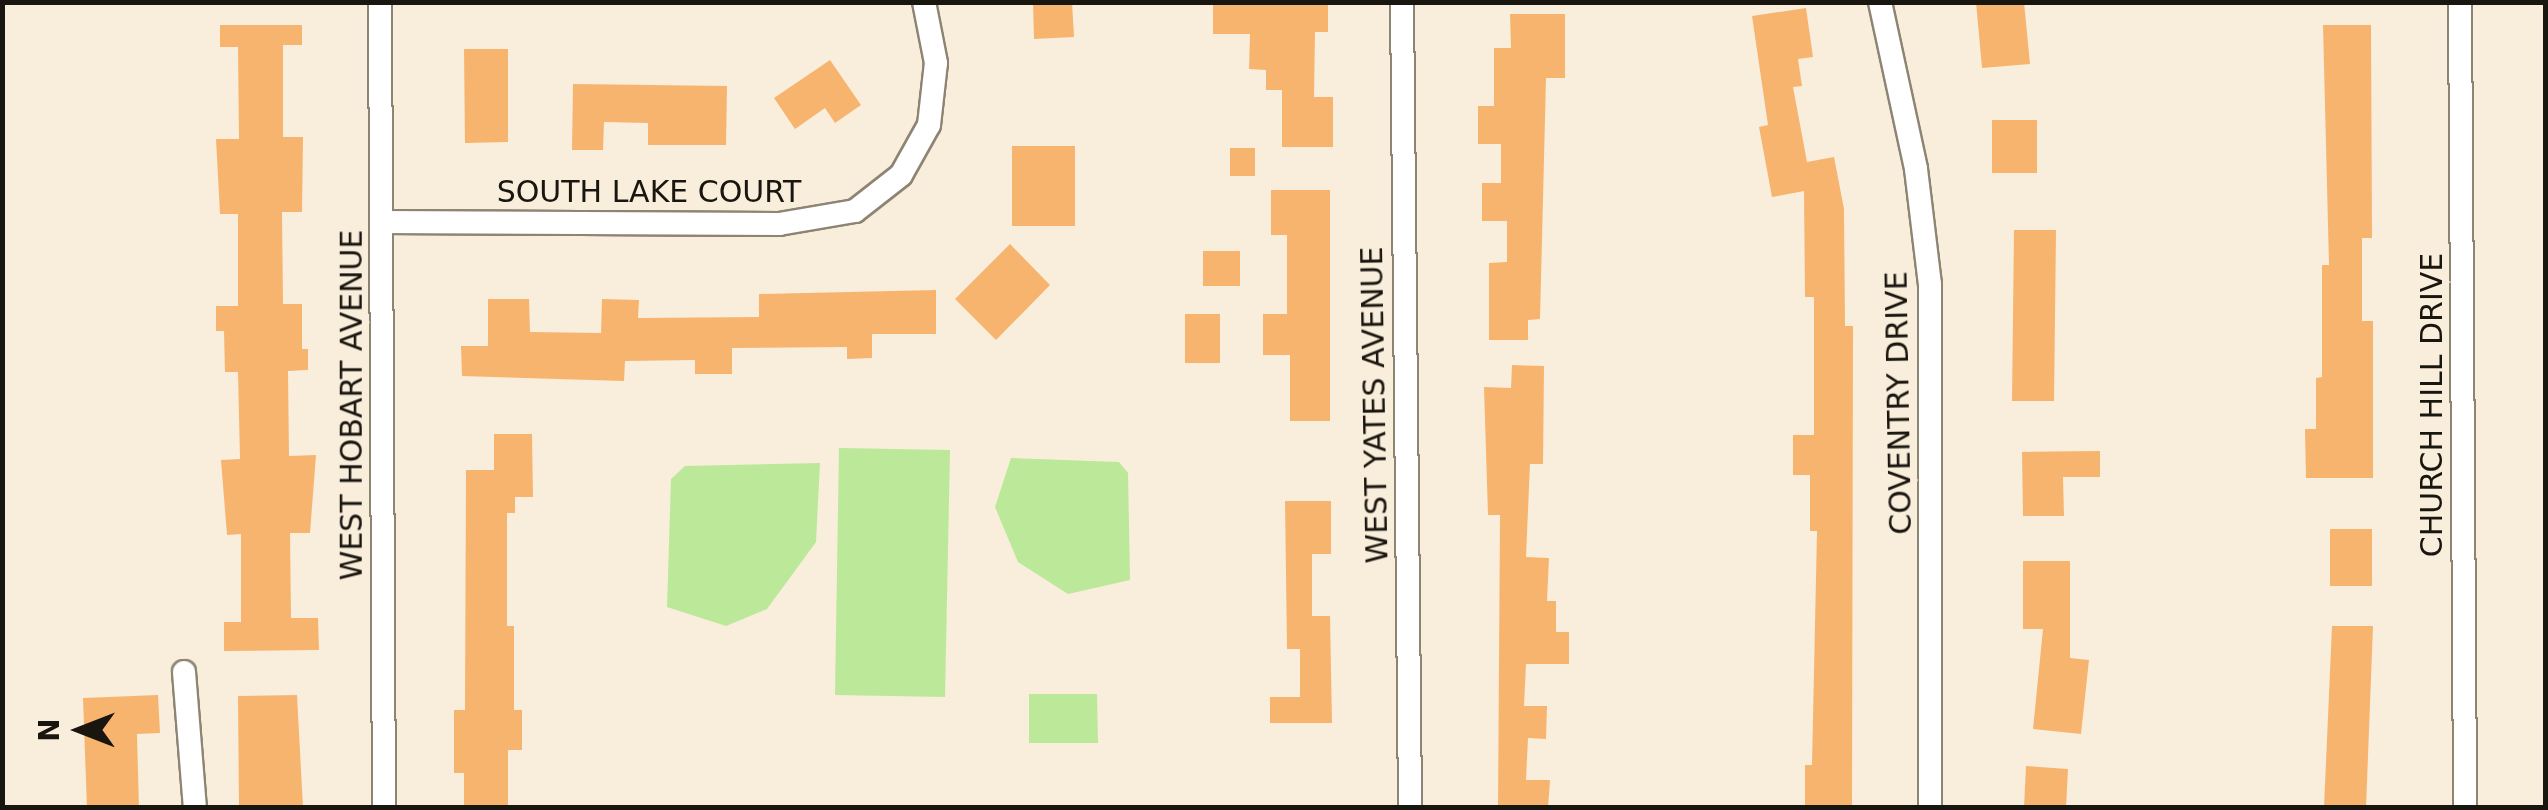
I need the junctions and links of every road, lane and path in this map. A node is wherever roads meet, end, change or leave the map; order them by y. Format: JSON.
{"nodes":[{"id":1,"x":380,"y":2,"type":"edge"},
{"id":2,"x":924,"y":2,"type":"edge"},
{"id":3,"x":1402,"y":2,"type":"edge"},
{"id":4,"x":1880,"y":2,"type":"edge"},
{"id":5,"x":2460,"y":2,"type":"edge"},
{"id":6,"x":381,"y":222,"type":"junction"},
{"id":7,"x":184,"y":672,"type":"dead end"},
{"id":8,"x":195,"y":808,"type":"edge"},
{"id":9,"x":384,"y":808,"type":"edge"},
{"id":10,"x":1410,"y":808,"type":"edge"},
{"id":11,"x":1930,"y":808,"type":"edge"},
{"id":12,"x":2465,"y":808,"type":"edge"}],
"edges":[{"from":1,"to":6,"type":"street","name":"WEST HOBART AVENUE"},
{"from":2,"to":6,"type":"street","name":"SOUTH LAKE COURT"},
{"from":3,"to":10,"type":"street","name":"WEST YATES AVENUE"},
{"from":4,"to":11,"type":"street","name":"COVENTRY DRIVE"},
{"from":5,"to":12,"type":"street","name":"CHURCH HILL DRIVE"},
{"from":6,"to":9,"type":"street","name":"WEST HOBART AVENUE"},
{"from":7,"to":8,"type":"street"}]}
